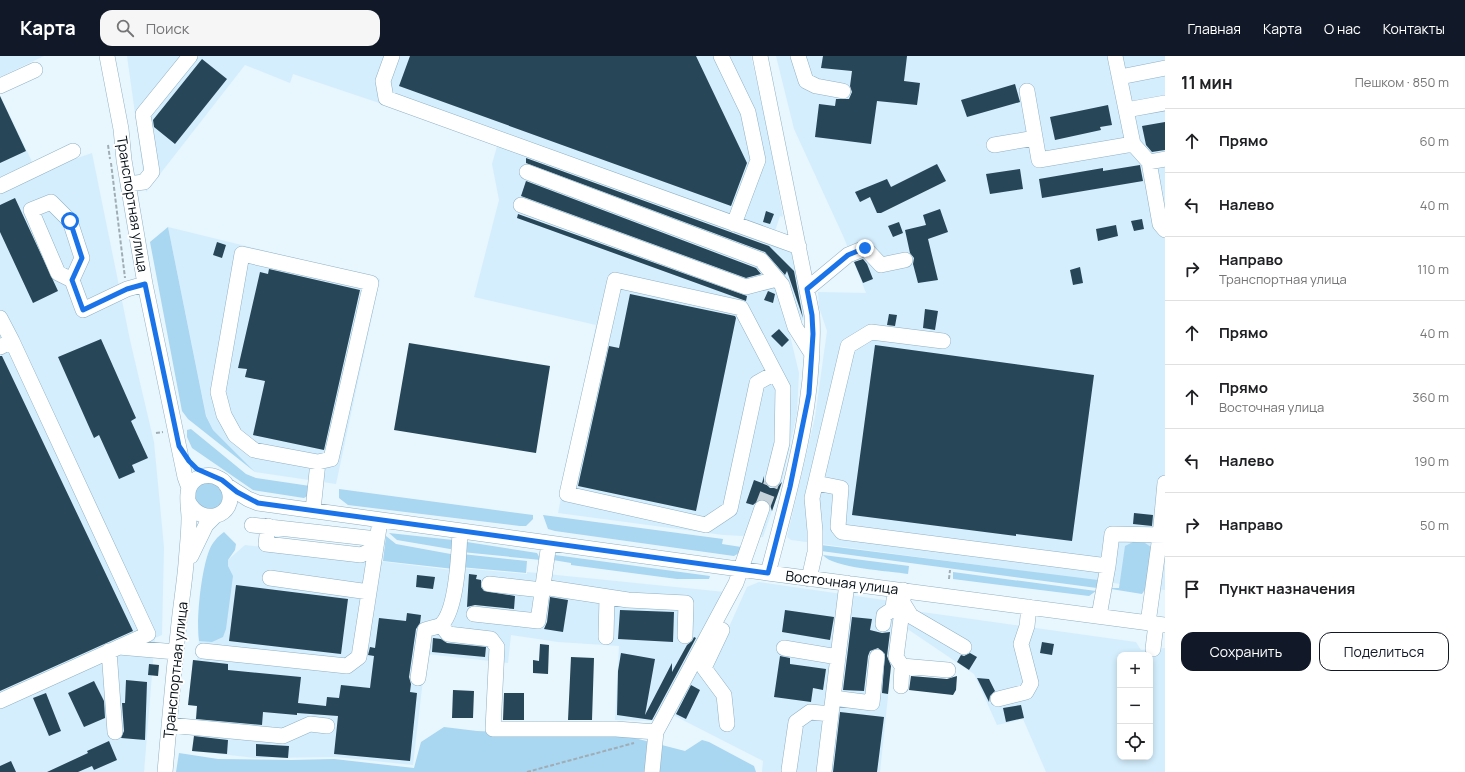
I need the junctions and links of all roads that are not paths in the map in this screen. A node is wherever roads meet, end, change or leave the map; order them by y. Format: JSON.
{"nodes":[{"id":1,"x":107,"y":56,"type":"edge"},
{"id":2,"x":190,"y":56,"type":"edge"},
{"id":3,"x":392,"y":56,"type":"edge"},
{"id":4,"x":721,"y":56,"type":"edge"},
{"id":5,"x":760,"y":56,"type":"edge"},
{"id":6,"x":798,"y":56,"type":"edge"},
{"id":7,"x":1115,"y":56,"type":"edge"},
{"id":8,"x":1165,"y":68,"type":"edge"},
{"id":9,"x":34,"y":70,"type":"dead end"},
{"id":10,"x":1120,"y":77,"type":"junction"},
{"id":11,"x":0,"y":86,"type":"edge"},
{"id":12,"x":843,"y":91,"type":"dead end"},
{"id":13,"x":1027,"y":91,"type":"dead end"},
{"id":14,"x":1165,"y":103,"type":"edge"},
{"id":15,"x":1126,"y":110,"type":"junction"},
{"id":16,"x":1035,"y":138,"type":"junction"},
{"id":17,"x":1134,"y":144,"type":"junction"},
{"id":18,"x":994,"y":145,"type":"dead end"},
{"id":19,"x":73,"y":151,"type":"dead end"},
{"id":20,"x":1165,"y":159,"type":"edge"},
{"id":21,"x":1149,"y":162,"type":"junction"},
{"id":22,"x":526,"y":172,"type":"dead end"},
{"id":23,"x":128,"y":184,"type":"junction"},
{"id":24,"x":0,"y":186,"type":"edge"},
{"id":25,"x":521,"y":205,"type":"dead end"},
{"id":26,"x":734,"y":224,"type":"junction"},
{"id":27,"x":1165,"y":230,"type":"edge"},
{"id":28,"x":799,"y":247,"type":"junction"},
{"id":29,"x":905,"y":260,"type":"dead end"},
{"id":30,"x":777,"y":279,"type":"junction"},
{"id":31,"x":72,"y":280,"type":"junction"},
{"id":32,"x":145,"y":284,"type":"junction"},
{"id":33,"x":807,"y":289,"type":"junction"},
{"id":34,"x":0,"y":318,"type":"edge"},
{"id":35,"x":943,"y":341,"type":"dead end"},
{"id":36,"x":6,"y":344,"type":"edge"},
{"id":37,"x":812,"y":354,"type":"junction"},
{"id":38,"x":775,"y":373,"type":"junction"},
{"id":39,"x":179,"y":446,"type":"junction"},
{"id":40,"x":318,"y":462,"type":"junction"},
{"id":41,"x":209,"y":475,"type":"junction"},
{"id":42,"x":773,"y":479,"type":"tunnel mouth"},
{"id":43,"x":816,"y":483,"type":"junction"},
{"id":44,"x":1165,"y":483,"type":"edge"},
{"id":45,"x":226,"y":484,"type":"junction"},
{"id":46,"x":189,"y":495,"type":"junction"},
{"id":47,"x":258,"y":503,"type":"junction"},
{"id":48,"x":762,"y":508,"type":"tunnel mouth"},
{"id":49,"x":312,"y":510,"type":"junction"},
{"id":50,"x":219,"y":513,"type":"junction"},
{"id":51,"x":380,"y":521,"type":"junction"},
{"id":52,"x":252,"y":525,"type":"dead end"},
{"id":53,"x":460,"y":531,"type":"junction"},
{"id":54,"x":1162,"y":542,"type":"edge"},
{"id":55,"x":376,"y":543,"type":"junction"},
{"id":56,"x":549,"y":543,"type":"junction"},
{"id":57,"x":1108,"y":566,"type":"junction"},
{"id":58,"x":186,"y":568,"type":"junction"},
{"id":59,"x":740,"y":570,"type":"junction"},
{"id":60,"x":768,"y":573,"type":"junction"},
{"id":61,"x":270,"y":578,"type":"dead end"},
{"id":62,"x":809,"y":579,"type":"junction"},
{"id":63,"x":847,"y":583,"type":"junction"},
{"id":64,"x":489,"y":584,"type":"dead end"},
{"id":65,"x":542,"y":589,"type":"junction"},
{"id":66,"x":369,"y":592,"type":"junction"},
{"id":67,"x":900,"y":594,"type":"junction"},
{"id":68,"x":607,"y":597,"type":"junction"},
{"id":69,"x":727,"y":602,"type":"junction"},
{"id":70,"x":1030,"y":606,"type":"junction"},
{"id":71,"x":474,"y":614,"type":"dead end"},
{"id":72,"x":1099,"y":616,"type":"junction"},
{"id":73,"x":883,"y":624,"type":"dead end"},
{"id":74,"x":1156,"y":624,"type":"edge"},
{"id":75,"x":441,"y":625,"type":"junction"},
{"id":76,"x":685,"y":636,"type":"dead end"},
{"id":77,"x":606,"y":637,"type":"dead end"},
{"id":78,"x":964,"y":647,"type":"dead end"},
{"id":79,"x":784,"y":648,"type":"dead end"},
{"id":80,"x":1153,"y":648,"type":"dead end"},
{"id":81,"x":114,"y":649,"type":"junction"},
{"id":82,"x":203,"y":651,"type":"dead end"},
{"id":83,"x":176,"y":652,"type":"junction"},
{"id":84,"x":838,"y":657,"type":"junction"},
{"id":85,"x":877,"y":657,"type":"dead end"},
{"id":86,"x":902,"y":666,"type":"junction"},
{"id":87,"x":948,"y":670,"type":"dead end"},
{"id":88,"x":418,"y":678,"type":"dead end"},
{"id":89,"x":901,"y":686,"type":"dead end"},
{"id":90,"x":833,"y":698,"type":"junction"},
{"id":91,"x":998,"y":699,"type":"dead end"},
{"id":92,"x":0,"y":701,"type":"edge"},
{"id":93,"x":831,"y":714,"type":"junction"},
{"id":94,"x":727,"y":724,"type":"dead end"},
{"id":95,"x":169,"y":725,"type":"junction"},
{"id":96,"x":327,"y":726,"type":"dead end"},
{"id":97,"x":115,"y":732,"type":"dead end"},
{"id":98,"x":656,"y":732,"type":"junction"},
{"id":99,"x":789,"y":770,"type":"dead end"},
{"id":100,"x":165,"y":772,"type":"edge"},
{"id":101,"x":652,"y":772,"type":"edge"},
{"id":102,"x":824,"y":772,"type":"edge"}],
"edges":[{"from":1,"to":23,"type":"street","name":"Транспортная улица"},
{"from":2,"to":23,"type":"street"},
{"from":3,"to":26,"type":"street"},
{"from":4,"to":26,"type":"street"},
{"from":5,"to":28,"type":"street"},
{"from":6,"to":12,"type":"street"},
{"from":7,"to":10,"type":"street"},
{"from":8,"to":10,"type":"street"},
{"from":9,"to":11,"type":"street"},
{"from":10,"to":15,"type":"street"},
{"from":13,"to":16,"type":"street"},
{"from":14,"to":15,"type":"street"},
{"from":15,"to":17,"type":"street"},
{"from":16,"to":17,"type":"street"},
{"from":16,"to":18,"type":"street"},
{"from":17,"to":21,"type":"street"},
{"from":19,"to":24,"type":"street"},
{"from":20,"to":21,"type":"street"},
{"from":21,"to":27,"type":"street"},
{"from":22,"to":30,"type":"street"},
{"from":23,"to":32,"type":"street","name":"Транспортная улица"},
{"from":25,"to":30,"type":"street"},
{"from":26,"to":28,"type":"street"},
{"from":28,"to":33,"type":"street"},
{"from":29,"to":33,"type":"street"},
{"from":30,"to":37,"type":"street"},
{"from":31,"to":31,"type":"street"},
{"from":31,"to":32,"type":"street"},
{"from":32,"to":39,"type":"street","name":"Транспортная улица"},
{"from":33,"to":37,"type":"street"},
{"from":34,"to":36,"type":"street"},
{"from":35,"to":43,"type":"street"},
{"from":36,"to":81,"type":"street"},
{"from":37,"to":60,"type":"street"},
{"from":38,"to":38,"type":"street"},
{"from":38,"to":42,"type":"street"},
{"from":39,"to":41,"type":"street"},
{"from":39,"to":46,"type":"street","name":"Транспортная улица"},
{"from":40,"to":40,"type":"street"},
{"from":40,"to":49,"type":"street"},
{"from":41,"to":45,"type":"street"},
{"from":41,"to":46,"type":"street"},
{"from":43,"to":57,"type":"street"},
{"from":43,"to":62,"type":"street"},
{"from":44,"to":54,"type":"street"},
{"from":45,"to":47,"type":"street","name":"Восточная улица"},
{"from":45,"to":50,"type":"street"},
{"from":46,"to":50,"type":"street"},
{"from":46,"to":58,"type":"street"},
{"from":47,"to":49,"type":"street","name":"Восточная улица"},
{"from":47,"to":50,"type":"street","name":"Восточная улица"},
{"from":48,"to":59,"type":"street"},
{"from":49,"to":51,"type":"street","name":"Восточная улица"},
{"from":50,"to":58,"type":"street"},
{"from":51,"to":53,"type":"street","name":"Восточная улица"},
{"from":51,"to":55,"type":"street"},
{"from":52,"to":55,"type":"street"},
{"from":53,"to":56,"type":"street","name":"Восточная улица"},
{"from":53,"to":75,"type":"street"},
{"from":54,"to":57,"type":"street"},
{"from":54,"to":74,"type":"street"},
{"from":55,"to":66,"type":"street"},
{"from":56,"to":59,"type":"street","name":"Восточная улица"},
{"from":56,"to":65,"type":"street"},
{"from":57,"to":72,"type":"street"},
{"from":58,"to":83,"type":"street","name":"Транспортная улица"},
{"from":59,"to":60,"type":"street","name":"Восточная улица"},
{"from":59,"to":69,"type":"street"},
{"from":60,"to":62,"type":"street","name":"Восточная улица"},
{"from":61,"to":66,"type":"street"},
{"from":62,"to":63,"type":"street","name":"Восточная улица"},
{"from":63,"to":67,"type":"street","name":"Восточная улица"},
{"from":63,"to":84,"type":"street"},
{"from":64,"to":65,"type":"street"},
{"from":65,"to":68,"type":"street"},
{"from":65,"to":71,"type":"street"},
{"from":66,"to":82,"type":"street"},
{"from":67,"to":70,"type":"street","name":"Восточная улица"},
{"from":67,"to":73,"type":"street"},
{"from":67,"to":78,"type":"street"},
{"from":67,"to":86,"type":"street"},
{"from":68,"to":76,"type":"street"},
{"from":68,"to":77,"type":"street"},
{"from":69,"to":94,"type":"street"},
{"from":69,"to":98,"type":"street"},
{"from":70,"to":72,"type":"street","name":"Восточная улица"},
{"from":70,"to":91,"type":"street"},
{"from":72,"to":74,"type":"street","name":"Восточная улица"},
{"from":74,"to":80,"type":"street"},
{"from":75,"to":88,"type":"street"},
{"from":75,"to":98,"type":"street"},
{"from":79,"to":84,"type":"street"},
{"from":81,"to":83,"type":"street"},
{"from":81,"to":92,"type":"street"},
{"from":81,"to":97,"type":"street"},
{"from":83,"to":95,"type":"street","name":"Транспортная улица"},
{"from":84,"to":90,"type":"street"},
{"from":85,"to":90,"type":"street"},
{"from":86,"to":87,"type":"street"},
{"from":86,"to":89,"type":"street"},
{"from":90,"to":93,"type":"street"},
{"from":93,"to":99,"type":"street"},
{"from":93,"to":102,"type":"street"},
{"from":95,"to":96,"type":"street"},
{"from":95,"to":100,"type":"street","name":"Транспортная улица"},
{"from":98,"to":101,"type":"street"}]}
